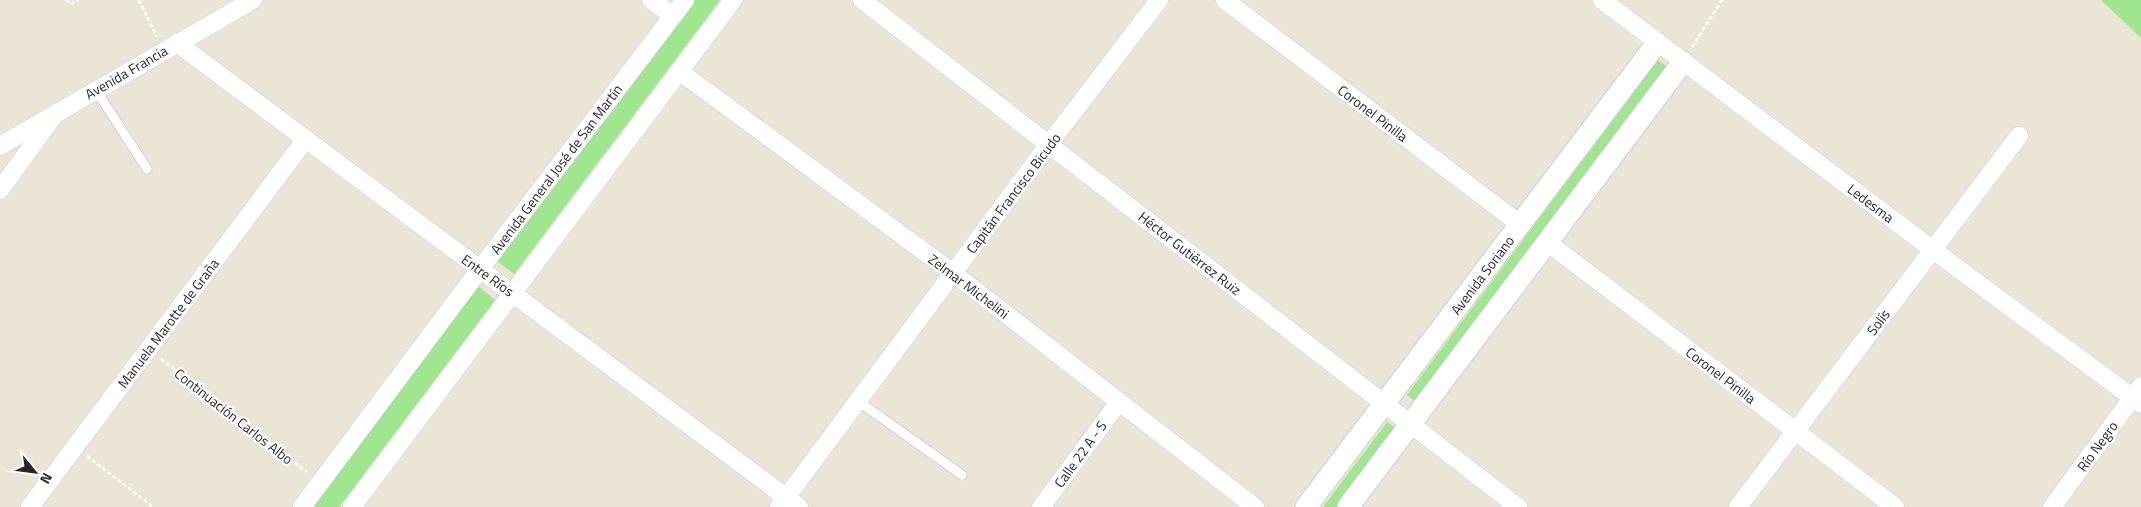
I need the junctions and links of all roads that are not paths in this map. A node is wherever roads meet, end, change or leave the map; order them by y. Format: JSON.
{"nodes":[{"id":1,"x":253,"y":0,"type":"edge"},
{"id":2,"x":650,"y":0,"type":"edge"},
{"id":3,"x":685,"y":0,"type":"edge"},
{"id":4,"x":732,"y":0,"type":"edge"},
{"id":5,"x":862,"y":0,"type":"edge"},
{"id":6,"x":1159,"y":0,"type":"edge"},
{"id":7,"x":1225,"y":0,"type":"edge"},
{"id":8,"x":1602,"y":0,"type":"edge"},
{"id":9,"x":673,"y":16,"type":"junction"},
{"id":10,"x":1657,"y":43,"type":"junction"},
{"id":11,"x":170,"y":47,"type":"junction"},
{"id":12,"x":1683,"y":62,"type":"junction"},
{"id":13,"x":679,"y":71,"type":"junction"},
{"id":14,"x":96,"y":90,"type":"junction"},
{"id":15,"x":57,"y":112,"type":"junction"},
{"id":16,"x":2019,"y":136,"type":"dead end"},
{"id":17,"x":306,"y":139,"type":"junction"},
{"id":18,"x":1049,"y":144,"type":"junction"},
{"id":19,"x":0,"y":146,"type":"edge"},
{"id":20,"x":147,"y":169,"type":"dead end"},
{"id":21,"x":0,"y":190,"type":"edge"},
{"id":22,"x":1521,"y":225,"type":"junction"},
{"id":23,"x":1547,"y":242,"type":"junction"},
{"id":24,"x":1933,"y":250,"type":"junction"},
{"id":25,"x":480,"y":269,"type":"junction"},
{"id":26,"x":953,"y":273,"type":"junction"},
{"id":27,"x":512,"y":292,"type":"junction"},
{"id":28,"x":2138,"y":396,"type":"edge"},
{"id":29,"x":858,"y":401,"type":"junction"},
{"id":30,"x":1119,"y":402,"type":"junction"},
{"id":31,"x":1385,"y":403,"type":"junction"},
{"id":32,"x":1411,"y":424,"type":"junction"},
{"id":33,"x":1796,"y":431,"type":"junction"},
{"id":34,"x":962,"y":475,"type":"dead end"},
{"id":35,"x":788,"y":504,"type":"edge"},
{"id":36,"x":30,"y":507,"type":"edge"},
{"id":37,"x":302,"y":507,"type":"edge"},
{"id":38,"x":352,"y":507,"type":"edge"},
{"id":39,"x":1041,"y":507,"type":"edge"},
{"id":40,"x":1255,"y":507,"type":"edge"},
{"id":41,"x":1306,"y":507,"type":"edge"},
{"id":42,"x":1348,"y":507,"type":"edge"},
{"id":43,"x":1518,"y":507,"type":"edge"},
{"id":44,"x":1738,"y":507,"type":"edge"},
{"id":45,"x":1895,"y":507,"type":"edge"},
{"id":46,"x":2052,"y":507,"type":"edge"}],
"edges":[{"from":1,"to":11,"type":"street","name":"Avenida Francia"},
{"from":2,"to":9,"type":"street"},
{"from":3,"to":9,"type":"street","name":"Avenida General José de San Martín"},
{"from":4,"to":13,"type":"street"},
{"from":5,"to":18,"type":"street","name":"Héctor Gutiérrez Ruiz"},
{"from":6,"to":18,"type":"street","name":"Capitán Francisco Bicudo"},
{"from":7,"to":22,"type":"street","name":"Coronel Pinilla"},
{"from":8,"to":10,"type":"street","name":"Ledesma"},
{"from":9,"to":25,"type":"street","name":"Avenida General José de San Martín"},
{"from":10,"to":12,"type":"street","name":"Ledesma"},
{"from":10,"to":22,"type":"street","name":"Avenida Soriano"},
{"from":11,"to":14,"type":"street","name":"Avenida Francia"},
{"from":11,"to":17,"type":"street","name":"Entre Ríos"},
{"from":12,"to":23,"type":"street"},
{"from":12,"to":24,"type":"street","name":"Ledesma"},
{"from":13,"to":26,"type":"street","name":"Zelmar Michelini"},
{"from":13,"to":27,"type":"street"},
{"from":14,"to":15,"type":"street","name":"Avenida Francia"},
{"from":14,"to":20,"type":"lane"},
{"from":15,"to":19,"type":"street","name":"Avenida Francia"},
{"from":15,"to":21,"type":"street"},
{"from":16,"to":24,"type":"street","name":"Solís"},
{"from":17,"to":25,"type":"street","name":"Entre Ríos"},
{"from":17,"to":36,"type":"street","name":"Manuela Marotte de Graña"},
{"from":18,"to":26,"type":"street","name":"Capitán Francisco Bicudo"},
{"from":18,"to":31,"type":"street","name":"Héctor Gutiérrez Ruiz"},
{"from":22,"to":31,"type":"street","name":"Avenida Soriano"},
{"from":23,"to":32,"type":"street"},
{"from":23,"to":33,"type":"street","name":"Coronel Pinilla"},
{"from":24,"to":28,"type":"street","name":"Ledesma"},
{"from":24,"to":33,"type":"street","name":"Solís"},
{"from":25,"to":27,"type":"street","name":"Entre Ríos"},
{"from":25,"to":37,"type":"street","name":"Avenida General José de San Martín"},
{"from":26,"to":29,"type":"street","name":"Capitán Francisco Bicudo"},
{"from":26,"to":30,"type":"street","name":"Zelmar Michelini"},
{"from":27,"to":35,"type":"street","name":"Entre Ríos"},
{"from":27,"to":38,"type":"street"},
{"from":28,"to":46,"type":"street","name":"Río Negro"},
{"from":29,"to":34,"type":"lane"},
{"from":29,"to":35,"type":"street","name":"Capitán Francisco Bicudo"},
{"from":30,"to":39,"type":"street","name":"Calle 22 A - S"},
{"from":30,"to":40,"type":"street","name":"Zelmar Michelini"},
{"from":31,"to":32,"type":"street","name":"Héctor Gutiérrez Ruiz"},
{"from":31,"to":41,"type":"street","name":"Avenida Soriano"},
{"from":32,"to":42,"type":"street"},
{"from":32,"to":43,"type":"street","name":"Héctor Gutiérrez Ruiz"},
{"from":33,"to":44,"type":"street","name":"Solís"},
{"from":33,"to":45,"type":"street","name":"Coronel Pinilla"}]}
